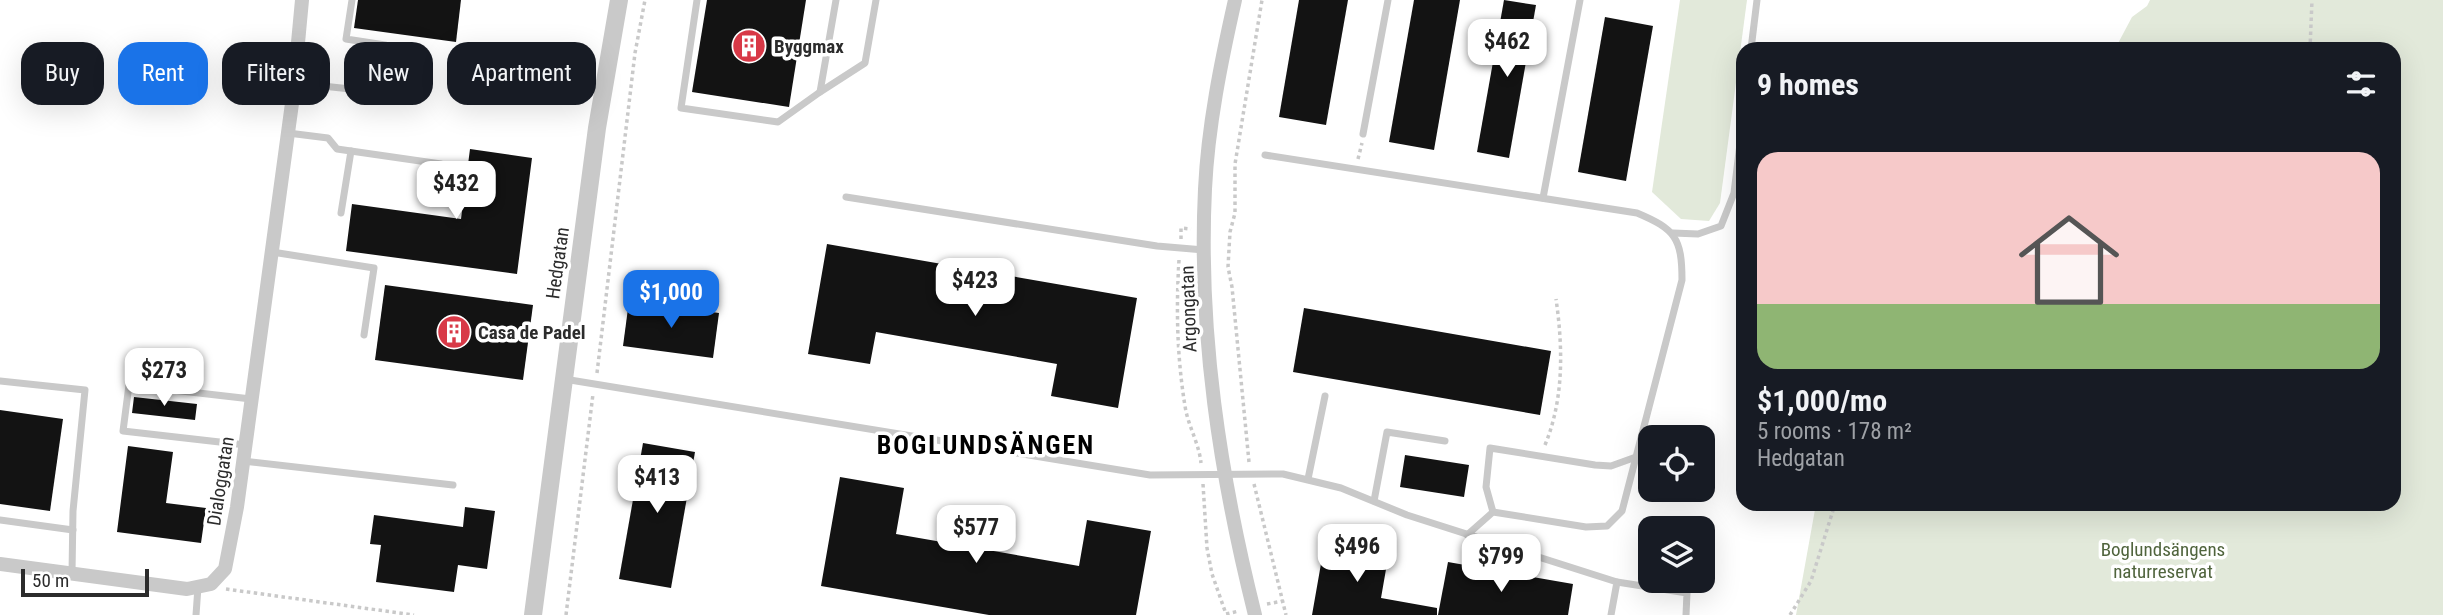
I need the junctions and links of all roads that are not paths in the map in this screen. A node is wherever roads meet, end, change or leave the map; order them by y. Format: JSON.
{"nodes":[{"id":1,"x":302,"y":0,"type":"edge"},
{"id":2,"x":352,"y":0,"type":"edge"},
{"id":3,"x":619,"y":0,"type":"edge"},
{"id":4,"x":697,"y":0,"type":"edge"},
{"id":5,"x":836,"y":0,"type":"edge"},
{"id":6,"x":876,"y":0,"type":"edge"},
{"id":7,"x":1235,"y":0,"type":"edge"},
{"id":8,"x":1388,"y":0,"type":"edge"},
{"id":9,"x":1580,"y":0,"type":"edge"},
{"id":10,"x":1757,"y":0,"type":"edge"},
{"id":11,"x":298,"y":42,"type":"edge"},
{"id":12,"x":1752,"y":42,"type":"edge"},
{"id":13,"x":330,"y":87,"type":"edge"},
{"id":14,"x":820,"y":92,"type":"junction"},
{"id":15,"x":291,"y":105,"type":"edge"},
{"id":16,"x":288,"y":133,"type":"junction"},
{"id":17,"x":1363,"y":134,"type":"road end"},
{"id":18,"x":351,"y":151,"type":"junction"},
{"id":19,"x":1265,"y":155,"type":"dead end"},
{"id":20,"x":441,"y":164,"type":"dead end"},
{"id":21,"x":1736,"y":177,"type":"edge"},
{"id":22,"x":846,"y":197,"type":"dead end"},
{"id":23,"x":1543,"y":198,"type":"junction"},
{"id":24,"x":341,"y":214,"type":"dead end"},
{"id":25,"x":1673,"y":233,"type":"junction"},
{"id":26,"x":1205,"y":250,"type":"junction"},
{"id":27,"x":272,"y":252,"type":"junction"},
{"id":28,"x":365,"y":335,"type":"dead end"},
{"id":29,"x":563,"y":379,"type":"junction"},
{"id":30,"x":0,"y":380,"type":"edge"},
{"id":31,"x":1325,"y":396,"type":"dead end"},
{"id":32,"x":252,"y":399,"type":"junction"},
{"id":33,"x":1445,"y":441,"type":"dead end"},
{"id":34,"x":246,"y":445,"type":"junction"},
{"id":35,"x":1636,"y":457,"type":"junction"},
{"id":36,"x":243,"y":461,"type":"junction"},
{"id":37,"x":1223,"y":474,"type":"junction"},
{"id":38,"x":1308,"y":479,"type":"junction"},
{"id":39,"x":453,"y":485,"type":"dead end"},
{"id":40,"x":1374,"y":501,"type":"junction"},
{"id":41,"x":1493,"y":512,"type":"junction"},
{"id":42,"x":0,"y":520,"type":"edge"},
{"id":43,"x":73,"y":530,"type":"junction"},
{"id":44,"x":1467,"y":535,"type":"junction"},
{"id":45,"x":0,"y":565,"type":"edge"},
{"id":46,"x":72,"y":574,"type":"junction"},
{"id":47,"x":1617,"y":582,"type":"junction"},
{"id":48,"x":198,"y":587,"type":"junction"},
{"id":49,"x":196,"y":615,"type":"edge"},
{"id":50,"x":533,"y":615,"type":"edge"},
{"id":51,"x":1255,"y":615,"type":"edge"},
{"id":52,"x":1611,"y":615,"type":"edge"},
{"id":53,"x":1686,"y":615,"type":"edge"}],
"edges":[{"from":1,"to":11,"type":"street","name":"Dialoggatan"},
{"from":2,"to":13,"type":"lane"},
{"from":3,"to":29,"type":"street","name":"Hedgatan"},
{"from":4,"to":14,"type":"lane"},
{"from":5,"to":14,"type":"lane"},
{"from":6,"to":14,"type":"lane"},
{"from":7,"to":26,"type":"street","name":"Argongatan"},
{"from":8,"to":17,"type":"lane"},
{"from":9,"to":23,"type":"lane"},
{"from":10,"to":12,"type":"lane"},
{"from":15,"to":16,"type":"street","name":"Dialoggatan"},
{"from":16,"to":18,"type":"lane"},
{"from":16,"to":27,"type":"street","name":"Dialoggatan"},
{"from":18,"to":20,"type":"lane"},
{"from":18,"to":24,"type":"lane"},
{"from":19,"to":23,"type":"lane"},
{"from":21,"to":25,"type":"lane"},
{"from":22,"to":26,"type":"lane"},
{"from":23,"to":25,"type":"lane"},
{"from":25,"to":35,"type":"lane"},
{"from":26,"to":37,"type":"street","name":"Argongatan"},
{"from":27,"to":28,"type":"lane"},
{"from":27,"to":32,"type":"street","name":"Dialoggatan"},
{"from":29,"to":37,"type":"lane"},
{"from":29,"to":50,"type":"street","name":"Hedgatan"},
{"from":30,"to":43,"type":"lane"},
{"from":31,"to":38,"type":"lane"},
{"from":32,"to":34,"type":"street","name":"Dialoggatan"},
{"from":32,"to":34,"type":"lane"},
{"from":33,"to":40,"type":"lane"},
{"from":34,"to":36,"type":"street","name":"Dialoggatan"},
{"from":35,"to":41,"type":"lane"},
{"from":35,"to":41,"type":"lane"},
{"from":36,"to":39,"type":"lane"},
{"from":36,"to":48,"type":"street","name":"Dialoggatan"},
{"from":37,"to":38,"type":"lane"},
{"from":37,"to":51,"type":"street","name":"Argongatan"},
{"from":38,"to":40,"type":"lane"},
{"from":40,"to":44,"type":"lane"},
{"from":41,"to":44,"type":"lane"},
{"from":42,"to":43,"type":"lane"},
{"from":43,"to":46,"type":"lane"},
{"from":44,"to":47,"type":"lane"},
{"from":45,"to":46,"type":"street"},
{"from":46,"to":48,"type":"street"},
{"from":47,"to":52,"type":"lane"},
{"from":47,"to":53,"type":"lane"},
{"from":48,"to":49,"type":"lane"}]}
